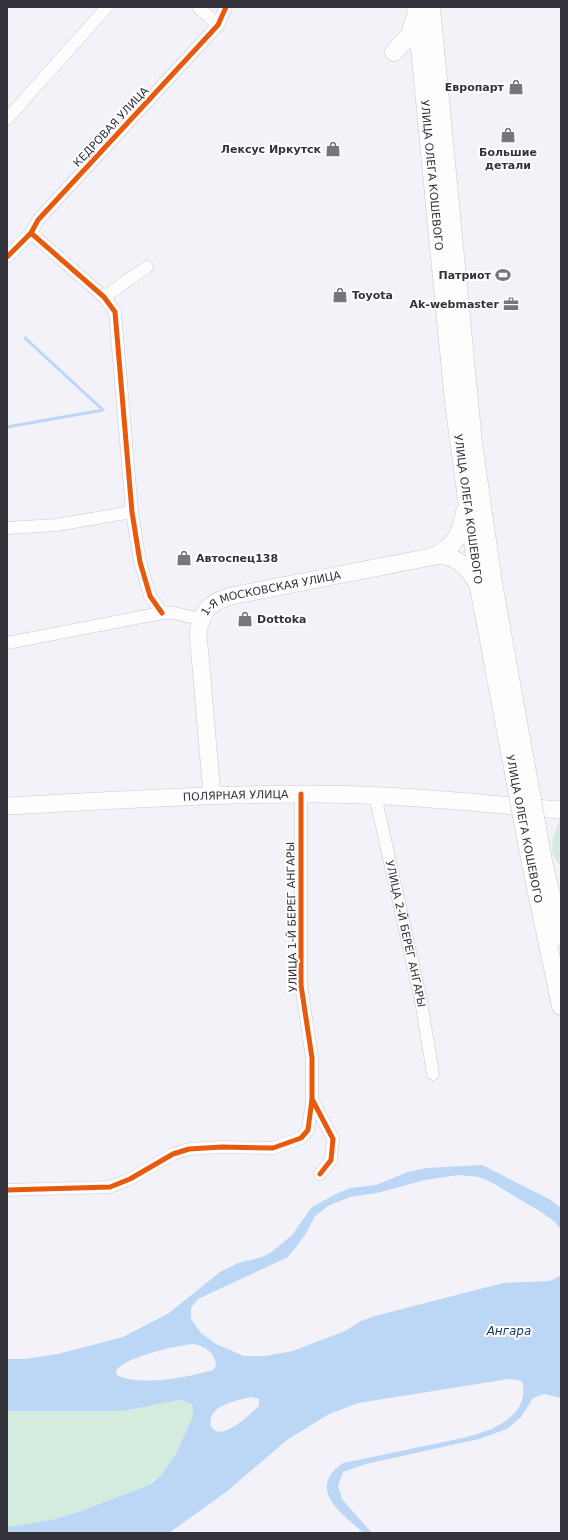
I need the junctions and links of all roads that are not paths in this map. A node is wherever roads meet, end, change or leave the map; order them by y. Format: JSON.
{"nodes":[{"id":1,"x":107,"y":7,"type":"edge"},
{"id":2,"x":198,"y":7,"type":"edge"},
{"id":3,"x":226,"y":7,"type":"edge"},
{"id":4,"x":416,"y":7,"type":"edge"},
{"id":5,"x":431,"y":7,"type":"edge"},
{"id":6,"x":218,"y":25,"type":"junction"},
{"id":7,"x":394,"y":52,"type":"dead end"},
{"id":8,"x":7,"y":119,"type":"edge"},
{"id":9,"x":31,"y":233,"type":"junction"},
{"id":10,"x":7,"y":257,"type":"edge"},
{"id":11,"x":147,"y":267,"type":"dead end"},
{"id":12,"x":104,"y":297,"type":"junction"},
{"id":13,"x":467,"y":506,"type":"junction"},
{"id":14,"x":132,"y":512,"type":"junction"},
{"id":15,"x":7,"y":528,"type":"edge"},
{"id":16,"x":434,"y":556,"type":"junction"},
{"id":17,"x":486,"y":585,"type":"junction"},
{"id":18,"x":162,"y":613,"type":"junction"},
{"id":19,"x":200,"y":619,"type":"junction"},
{"id":20,"x":7,"y":643,"type":"edge"},
{"id":21,"x":301,"y":794,"type":"junction"},
{"id":22,"x":212,"y":795,"type":"junction"},
{"id":23,"x":375,"y":795,"type":"junction"},
{"id":24,"x":7,"y":806,"type":"edge"},
{"id":25,"x":561,"y":810,"type":"edge"},
{"id":26,"x":537,"y":863,"type":"junction"},
{"id":27,"x":561,"y":874,"type":"edge"},
{"id":28,"x":561,"y":936,"type":"edge"},
{"id":29,"x":561,"y":1006,"type":"edge"},
{"id":30,"x":433,"y":1074,"type":"dead end"},
{"id":31,"x":312,"y":1099,"type":"junction"},
{"id":32,"x":320,"y":1174,"type":"dead end"},
{"id":33,"x":7,"y":1190,"type":"edge"}],
"edges":[{"from":1,"to":8,"type":"street"},
{"from":2,"to":6,"type":"street"},
{"from":3,"to":6,"type":"street","name":"КЕДРОВАЯ УЛИЦА"},
{"from":4,"to":7,"type":"main road"},
{"from":4,"to":13,"type":"main road","name":"УЛИЦА ОЛЕГА КОШЕВОГО"},
{"from":5,"to":17,"type":"main road","name":"УЛИЦА ОЛЕГА КОШЕВОГО"},
{"from":6,"to":9,"type":"street","name":"КЕДРОВАЯ УЛИЦА"},
{"from":9,"to":10,"type":"street","name":"КЕДРОВАЯ УЛИЦА"},
{"from":9,"to":12,"type":"street"},
{"from":11,"to":12,"type":"street"},
{"from":12,"to":14,"type":"street"},
{"from":13,"to":16,"type":"main road"},
{"from":13,"to":17,"type":"main road","name":"УЛИЦА ОЛЕГА КОШЕВОГО"},
{"from":14,"to":15,"type":"street"},
{"from":14,"to":18,"type":"street"},
{"from":16,"to":17,"type":"main road","name":"1-Я МОСКОВСКАЯ УЛИЦА"},
{"from":16,"to":19,"type":"main road","name":"1-Я МОСКОВСКАЯ УЛИЦА"},
{"from":17,"to":26,"type":"main road","name":"УЛИЦА ОЛЕГА КОШЕВОГО","bridge":true},
{"from":18,"to":19,"type":"street","name":"1-Я МОСКОВСКАЯ УЛИЦА"},
{"from":18,"to":20,"type":"street","name":"1-Я МОСКОВСКАЯ УЛИЦА"},
{"from":19,"to":22,"type":"main road"},
{"from":21,"to":22,"type":"main road","name":"ПОЛЯРНАЯ УЛИЦА"},
{"from":21,"to":23,"type":"main road","name":"ПОЛЯРНАЯ УЛИЦА"},
{"from":21,"to":31,"type":"street","name":"УЛИЦА 1-Й БЕРЕГ АНГАРЫ"},
{"from":22,"to":24,"type":"main road","name":"ПОЛЯРНАЯ УЛИЦА"},
{"from":23,"to":25,"type":"main road","name":"ПОЛЯРНАЯ УЛИЦА"},
{"from":23,"to":30,"type":"street","name":"УЛИЦА 2-Й БЕРЕГ АНГАРЫ"},
{"from":26,"to":27,"type":"main road"},
{"from":26,"to":28,"type":"main road","name":"УЛИЦА ОЛЕГА КОШЕВОГО"},
{"from":26,"to":29,"type":"main road","name":"УЛИЦА ОЛЕГА КОШЕВОГО"},
{"from":31,"to":32,"type":"street","name":"УЛИЦА 1-Й БЕРЕГ АНГАРЫ"},
{"from":31,"to":33,"type":"street"}]}
